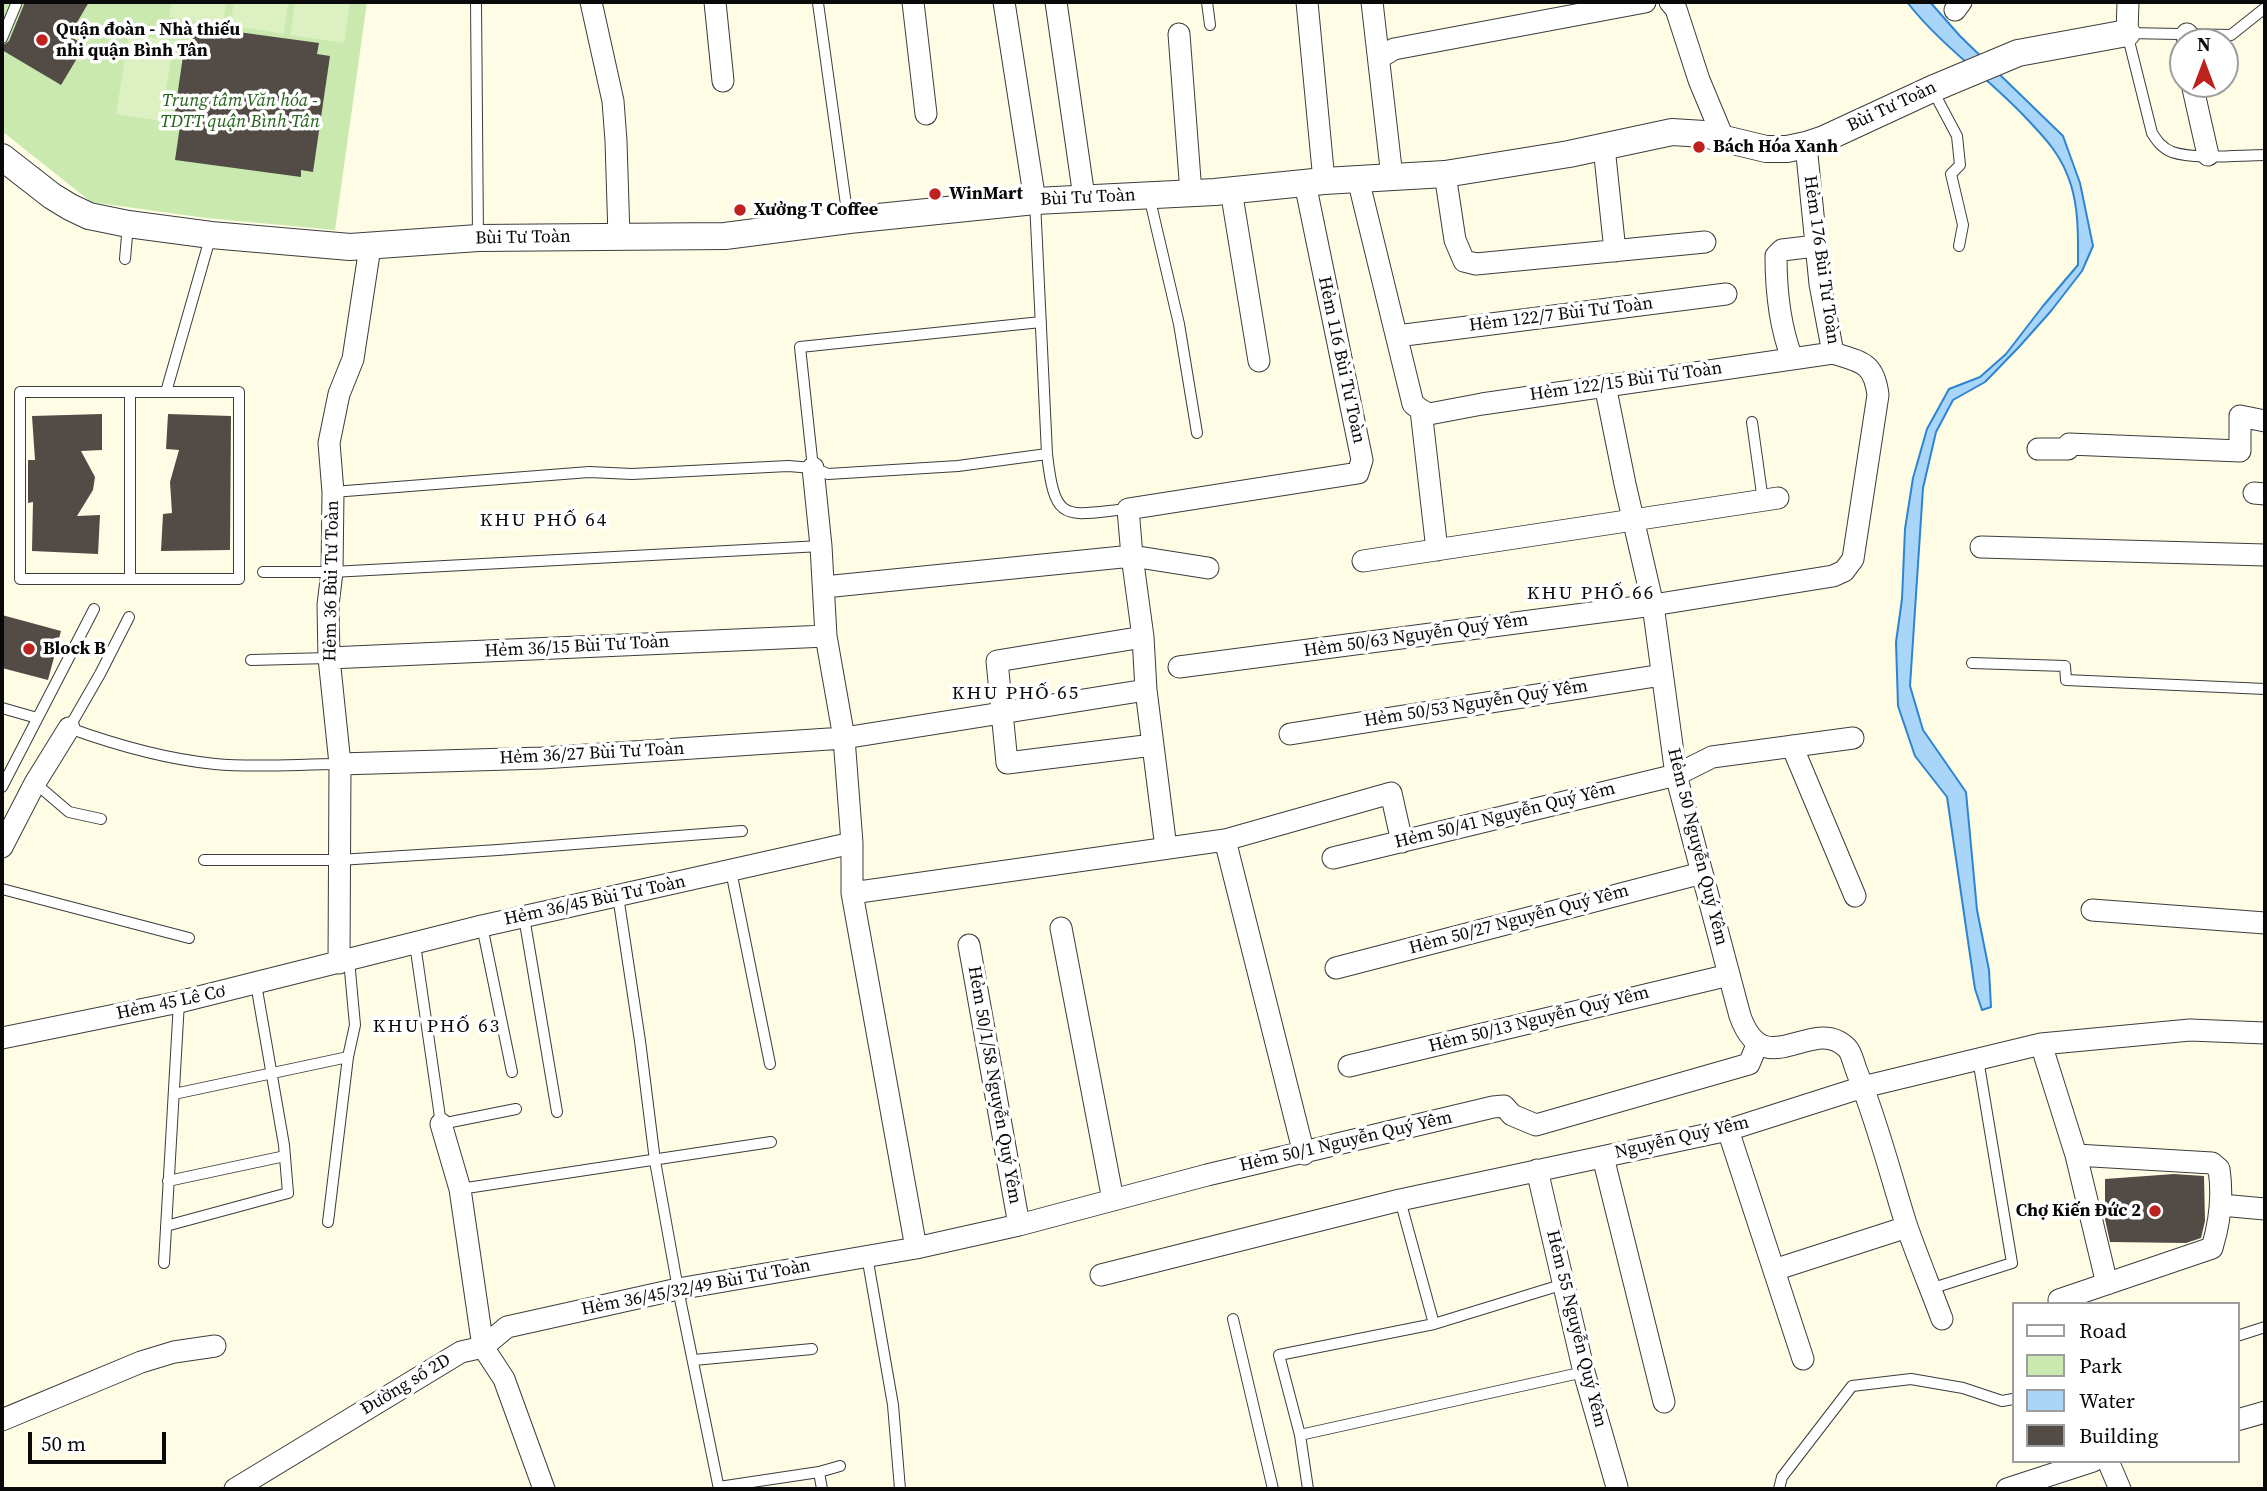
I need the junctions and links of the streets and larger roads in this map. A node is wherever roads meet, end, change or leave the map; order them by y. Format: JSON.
{"nodes":[{"id":1,"x":591,"y":2,"type":"edge"},
{"id":2,"x":715,"y":2,"type":"edge"},
{"id":3,"x":913,"y":2,"type":"edge"},
{"id":4,"x":1004,"y":2,"type":"edge"},
{"id":5,"x":1056,"y":2,"type":"edge"},
{"id":6,"x":1307,"y":2,"type":"edge"},
{"id":7,"x":1372,"y":2,"type":"edge"},
{"id":8,"x":1645,"y":2,"type":"edge"},
{"id":9,"x":1670,"y":2,"type":"edge"},
{"id":10,"x":2128,"y":2,"type":"edge"},
{"id":11,"x":1586,"y":7,"type":"edge"},
{"id":12,"x":2127,"y":33,"type":"joint"},
{"id":13,"x":1179,"y":34,"type":"dead end"},
{"id":14,"x":1379,"y":58,"type":"junction"},
{"id":15,"x":723,"y":81,"type":"dead end"},
{"id":16,"x":2195,"y":98,"type":"edge"},
{"id":17,"x":926,"y":114,"type":"dead end"},
{"id":18,"x":1724,"y":140,"type":"junction"},
{"id":19,"x":1807,"y":145,"type":"junction"},
{"id":20,"x":1604,"y":147,"type":"junction"},
{"id":21,"x":2208,"y":155,"type":"road end"},
{"id":22,"x":2,"y":157,"type":"edge"},
{"id":23,"x":1445,"y":174,"type":"junction"},
{"id":24,"x":1392,"y":177,"type":"junction"},
{"id":25,"x":1358,"y":179,"type":"junction"},
{"id":26,"x":1314,"y":182,"type":"junction"},
{"id":27,"x":1231,"y":190,"type":"junction"},
{"id":28,"x":1191,"y":193,"type":"junction"},
{"id":29,"x":1084,"y":197,"type":"junction"},
{"id":30,"x":1035,"y":201,"type":"junction"},
{"id":31,"x":619,"y":237,"type":"junction"},
{"id":32,"x":1705,"y":242,"type":"dead end"},
{"id":33,"x":1816,"y":246,"type":"junction"},
{"id":34,"x":370,"y":247,"type":"junction"},
{"id":35,"x":1615,"y":251,"type":"junction"},
{"id":36,"x":1726,"y":294,"type":"dead end"},
{"id":37,"x":1397,"y":336,"type":"junction"},
{"id":38,"x":1833,"y":353,"type":"junction"},
{"id":39,"x":1792,"y":358,"type":"junction"},
{"id":40,"x":1259,"y":361,"type":"dead end"},
{"id":41,"x":1605,"y":385,"type":"junction"},
{"id":42,"x":1421,"y":410,"type":"junction"},
{"id":43,"x":2265,"y":421,"type":"edge"},
{"id":44,"x":2038,"y":449,"type":"dead end"},
{"id":45,"x":813,"y":468,"type":"road end"},
{"id":46,"x":1770,"y":500,"type":"road end"},
{"id":47,"x":1633,"y":521,"type":"junction"},
{"id":48,"x":1981,"y":547,"type":"dead end"},
{"id":49,"x":1437,"y":550,"type":"junction"},
{"id":50,"x":2265,"y":555,"type":"edge"},
{"id":51,"x":1132,"y":556,"type":"junction"},
{"id":52,"x":1363,"y":561,"type":"dead end"},
{"id":53,"x":1208,"y":568,"type":"dead end"},
{"id":54,"x":824,"y":587,"type":"junction"},
{"id":55,"x":1653,"y":605,"type":"junction"},
{"id":56,"x":826,"y":636,"type":"junction"},
{"id":57,"x":1143,"y":637,"type":"junction"},
{"id":58,"x":329,"y":659,"type":"junction"},
{"id":59,"x":1179,"y":667,"type":"dead end"},
{"id":60,"x":1662,"y":675,"type":"junction"},
{"id":61,"x":1146,"y":690,"type":"junction"},
{"id":62,"x":1002,"y":713,"type":"junction"},
{"id":63,"x":69,"y":728,"type":"road end"},
{"id":64,"x":1290,"y":734,"type":"dead end"},
{"id":65,"x":844,"y":738,"type":"junction"},
{"id":66,"x":1853,"y":738,"type":"dead end"},
{"id":67,"x":1153,"y":745,"type":"junction"},
{"id":68,"x":1792,"y":746,"type":"junction"},
{"id":69,"x":340,"y":764,"type":"junction"},
{"id":70,"x":1676,"y":775,"type":"junction"},
{"id":71,"x":1225,"y":840,"type":"junction"},
{"id":72,"x":1402,"y":842,"type":"junction"},
{"id":73,"x":852,"y":843,"type":"junction"},
{"id":74,"x":2,"y":847,"type":"edge"},
{"id":75,"x":1166,"y":848,"type":"junction"},
{"id":76,"x":1333,"y":858,"type":"dead end"},
{"id":77,"x":1702,"y":873,"type":"junction"},
{"id":78,"x":852,"y":892,"type":"junction"},
{"id":79,"x":1855,"y":896,"type":"dead end"},
{"id":80,"x":2092,"y":910,"type":"dead end"},
{"id":81,"x":2265,"y":923,"type":"edge"},
{"id":82,"x":1061,"y":928,"type":"dead end"},
{"id":83,"x":969,"y":945,"type":"dead end"},
{"id":84,"x":344,"y":962,"type":"junction"},
{"id":85,"x":1336,"y":968,"type":"dead end"},
{"id":86,"x":1729,"y":975,"type":"junction"},
{"id":87,"x":2265,"y":1033,"type":"edge"},
{"id":88,"x":2,"y":1038,"type":"edge"},
{"id":89,"x":2041,"y":1044,"type":"junction"},
{"id":90,"x":1757,"y":1045,"type":"junction"},
{"id":91,"x":1349,"y":1066,"type":"dead end"},
{"id":92,"x":1863,"y":1087,"type":"junction"},
{"id":93,"x":441,"y":1124,"type":"road end"},
{"id":94,"x":1728,"y":1130,"type":"junction"},
{"id":95,"x":1304,"y":1154,"type":"junction"},
{"id":96,"x":2076,"y":1155,"type":"junction"},
{"id":97,"x":1603,"y":1157,"type":"junction"},
{"id":98,"x":1537,"y":1170,"type":"junction"},
{"id":99,"x":1113,"y":1200,"type":"junction"},
{"id":100,"x":2221,"y":1205,"type":"junction"},
{"id":101,"x":2265,"y":1209,"type":"edge"},
{"id":102,"x":1019,"y":1225,"type":"junction"},
{"id":103,"x":1907,"y":1227,"type":"junction"},
{"id":104,"x":916,"y":1248,"type":"junction"},
{"id":105,"x":1774,"y":1270,"type":"junction"},
{"id":106,"x":1101,"y":1275,"type":"dead end"},
{"id":107,"x":2108,"y":1284,"type":"junction"},
{"id":108,"x":2059,"y":1300,"type":"dead end"},
{"id":109,"x":1942,"y":1318,"type":"dead end"},
{"id":110,"x":215,"y":1346,"type":"dead end"},
{"id":111,"x":483,"y":1347,"type":"junction"},
{"id":112,"x":1803,"y":1359,"type":"dead end"},
{"id":113,"x":1664,"y":1402,"type":"dead end"},
{"id":114,"x":2265,"y":1412,"type":"edge"},
{"id":115,"x":2239,"y":1419,"type":"edge"},
{"id":116,"x":2,"y":1420,"type":"edge"},
{"id":117,"x":2087,"y":1463,"type":"edge"},
{"id":118,"x":2109,"y":1463,"type":"edge"},
{"id":119,"x":540,"y":1488,"type":"edge"},
{"id":120,"x":1613,"y":1488,"type":"edge"},
{"id":121,"x":235,"y":1489,"type":"edge"},
{"id":122,"x":2007,"y":1489,"type":"edge"},
{"id":123,"x":2120,"y":1489,"type":"edge"}],
"edges":[{"from":1,"to":31,"type":"street"},
{"from":2,"to":15,"type":"street"},
{"from":3,"to":17,"type":"street"},
{"from":4,"to":30,"type":"street"},
{"from":5,"to":29,"type":"street"},
{"from":6,"to":26,"type":"street"},
{"from":7,"to":14,"type":"street"},
{"from":8,"to":11,"type":"street"},
{"from":9,"to":18,"type":"street"},
{"from":10,"to":12,"type":"street"},
{"from":11,"to":14,"type":"street"},
{"from":12,"to":19,"type":"street","name":"Bùi Tư Toàn"},
{"from":13,"to":28,"type":"street"},
{"from":14,"to":24,"type":"street"},
{"from":16,"to":21,"type":"street"},
{"from":18,"to":19,"type":"street","name":"Bùi Tư Toàn"},
{"from":18,"to":20,"type":"street","name":"Bùi Tư Toàn"},
{"from":19,"to":33,"type":"street","name":"Hẻm 176 Bùi Tư Toàn"},
{"from":20,"to":23,"type":"street","name":"Bùi Tư Toàn"},
{"from":20,"to":35,"type":"street"},
{"from":22,"to":34,"type":"street","name":"Bùi Tư Toàn"},
{"from":23,"to":24,"type":"street","name":"Bùi Tư Toàn"},
{"from":23,"to":35,"type":"street"},
{"from":24,"to":25,"type":"street","name":"Bùi Tư Toàn"},
{"from":25,"to":26,"type":"street","name":"Bùi Tư Toàn"},
{"from":25,"to":37,"type":"street"},
{"from":26,"to":27,"type":"street","name":"Bùi Tư Toàn"},
{"from":26,"to":51,"type":"street","name":"Hẻm 116 Bùi Tư Toàn"},
{"from":27,"to":28,"type":"street","name":"Bùi Tư Toàn"},
{"from":27,"to":40,"type":"street"},
{"from":28,"to":29,"type":"street","name":"Bùi Tư Toàn"},
{"from":29,"to":30,"type":"street","name":"Bùi Tư Toàn"},
{"from":30,"to":31,"type":"street","name":"Bùi Tư Toàn"},
{"from":31,"to":34,"type":"street","name":"Bùi Tư Toàn"},
{"from":32,"to":35,"type":"street"},
{"from":33,"to":38,"type":"street","name":"Hẻm 176 Bùi Tư Toàn"},
{"from":33,"to":39,"type":"street"},
{"from":34,"to":58,"type":"street","name":"Hẻm 36 Bùi Tư Toàn"},
{"from":36,"to":37,"type":"street","name":"Hẻm 122/7 Bùi Tư Toàn"},
{"from":37,"to":42,"type":"street"},
{"from":38,"to":39,"type":"street","name":"Hẻm 122/15 Bùi Tư Toàn"},
{"from":38,"to":55,"type":"street","name":"Hẻm 176 Bùi Tư Toàn"},
{"from":39,"to":41,"type":"street","name":"Hẻm 122/15 Bùi Tư Toàn"},
{"from":41,"to":42,"type":"street","name":"Hẻm 122/15 Bùi Tư Toàn"},
{"from":41,"to":47,"type":"street","name":"Hẻm 50 Nguyễn Quý Yêm"},
{"from":42,"to":49,"type":"street"},
{"from":43,"to":44,"type":"street"},
{"from":45,"to":54,"type":"street"},
{"from":46,"to":47,"type":"street"},
{"from":47,"to":49,"type":"street"},
{"from":47,"to":55,"type":"street","name":"Hẻm 50 Nguyễn Quý Yêm"},
{"from":48,"to":50,"type":"street"},
{"from":49,"to":52,"type":"street"},
{"from":51,"to":53,"type":"street"},
{"from":51,"to":54,"type":"street"},
{"from":51,"to":57,"type":"street"},
{"from":54,"to":56,"type":"street"},
{"from":55,"to":59,"type":"street","name":"Hẻm 50/63 Nguyễn Quý Yêm"},
{"from":55,"to":60,"type":"street","name":"Hẻm 50 Nguyễn Quý Yêm"},
{"from":56,"to":58,"type":"street","name":"Hẻm 36/15 Bùi Tư Toàn"},
{"from":56,"to":65,"type":"street"},
{"from":57,"to":61,"type":"street"},
{"from":57,"to":62,"type":"street"},
{"from":58,"to":69,"type":"street","name":"Hẻm 36 Bùi Tư Toàn"},
{"from":60,"to":64,"type":"street","name":"Hẻm 50/53 Nguyễn Quý Yêm"},
{"from":60,"to":70,"type":"street","name":"Hẻm 50 Nguyễn Quý Yêm"},
{"from":61,"to":62,"type":"street","name":"Hẻm 36/27 Bùi Tư Toàn"},
{"from":61,"to":67,"type":"street"},
{"from":62,"to":65,"type":"street","name":"Hẻm 36/27 Bùi Tư Toàn"},
{"from":62,"to":67,"type":"street"},
{"from":63,"to":74,"type":"street"},
{"from":65,"to":69,"type":"street","name":"Hẻm 36/27 Bùi Tư Toàn"},
{"from":65,"to":73,"type":"street"},
{"from":66,"to":68,"type":"street","name":"Hẻm 50/41 Nguyễn Quý Yêm"},
{"from":67,"to":75,"type":"street"},
{"from":68,"to":70,"type":"street","name":"Hẻm 50/41 Nguyễn Quý Yêm"},
{"from":68,"to":79,"type":"street"},
{"from":69,"to":84,"type":"street","name":"Hẻm 36 Bùi Tư Toàn"},
{"from":70,"to":72,"type":"street","name":"Hẻm 50/41 Nguyễn Quý Yêm"},
{"from":70,"to":77,"type":"street","name":"Hẻm 50 Nguyễn Quý Yêm"},
{"from":71,"to":72,"type":"street"},
{"from":71,"to":75,"type":"street"},
{"from":71,"to":95,"type":"street"},
{"from":72,"to":76,"type":"street","name":"Hẻm 50/41 Nguyễn Quý Yêm"},
{"from":73,"to":78,"type":"street"},
{"from":73,"to":84,"type":"street","name":"Hẻm 36/45 Bùi Tư Toàn"},
{"from":75,"to":78,"type":"street"},
{"from":77,"to":85,"type":"street","name":"Hẻm 50/27 Nguyễn Quý Yêm"},
{"from":77,"to":86,"type":"street","name":"Hẻm 50 Nguyễn Quý Yêm"},
{"from":78,"to":104,"type":"street"},
{"from":80,"to":81,"type":"street"},
{"from":82,"to":99,"type":"street"},
{"from":83,"to":102,"type":"street","name":"Hẻm 50/1/58 Nguyễn Quý Yêm"},
{"from":84,"to":88,"type":"street","name":"Hẻm 45 Lê Cơ"},
{"from":86,"to":90,"type":"street","name":"Hẻm 50 Nguyễn Quý Yêm"},
{"from":86,"to":91,"type":"street","name":"Hẻm 50/13 Nguyễn Quý Yêm"},
{"from":87,"to":89,"type":"street","name":"Nguyễn Quý Yêm"},
{"from":89,"to":92,"type":"street","name":"Nguyễn Quý Yêm"},
{"from":89,"to":96,"type":"street"},
{"from":90,"to":92,"type":"street"},
{"from":90,"to":95,"type":"street","name":"Hẻm 50/1 Nguyễn Quý Yêm"},
{"from":92,"to":94,"type":"street","name":"Nguyễn Quý Yêm"},
{"from":92,"to":103,"type":"street"},
{"from":93,"to":111,"type":"street"},
{"from":94,"to":97,"type":"street","name":"Nguyễn Quý Yêm"},
{"from":94,"to":105,"type":"street"},
{"from":95,"to":99,"type":"street","name":"Hẻm 50/1 Nguyễn Quý Yêm"},
{"from":96,"to":100,"type":"street"},
{"from":96,"to":107,"type":"street"},
{"from":97,"to":98,"type":"street","name":"Nguyễn Quý Yêm"},
{"from":97,"to":113,"type":"street"},
{"from":98,"to":106,"type":"street","name":"Nguyễn Quý Yêm"},
{"from":98,"to":120,"type":"street","name":"Hẻm 55 Nguyễn Quý Yêm"},
{"from":99,"to":102,"type":"street","name":"Hẻm 50/1 Nguyễn Quý Yêm"},
{"from":100,"to":101,"type":"street"},
{"from":100,"to":107,"type":"street"},
{"from":102,"to":104,"type":"street","name":"Hẻm 50/1 Nguyễn Quý Yêm"},
{"from":103,"to":105,"type":"street"},
{"from":103,"to":109,"type":"street"},
{"from":104,"to":111,"type":"street","name":"Hẻm 36/45/32/49 Bùi Tư Toàn"},
{"from":105,"to":112,"type":"street"},
{"from":107,"to":108,"type":"street"},
{"from":110,"to":116,"type":"street"},
{"from":111,"to":119,"type":"street"},
{"from":111,"to":121,"type":"street","name":"Đường số 2D"},
{"from":114,"to":115,"type":"street"},
{"from":117,"to":122,"type":"street"},
{"from":118,"to":123,"type":"street"}]}
